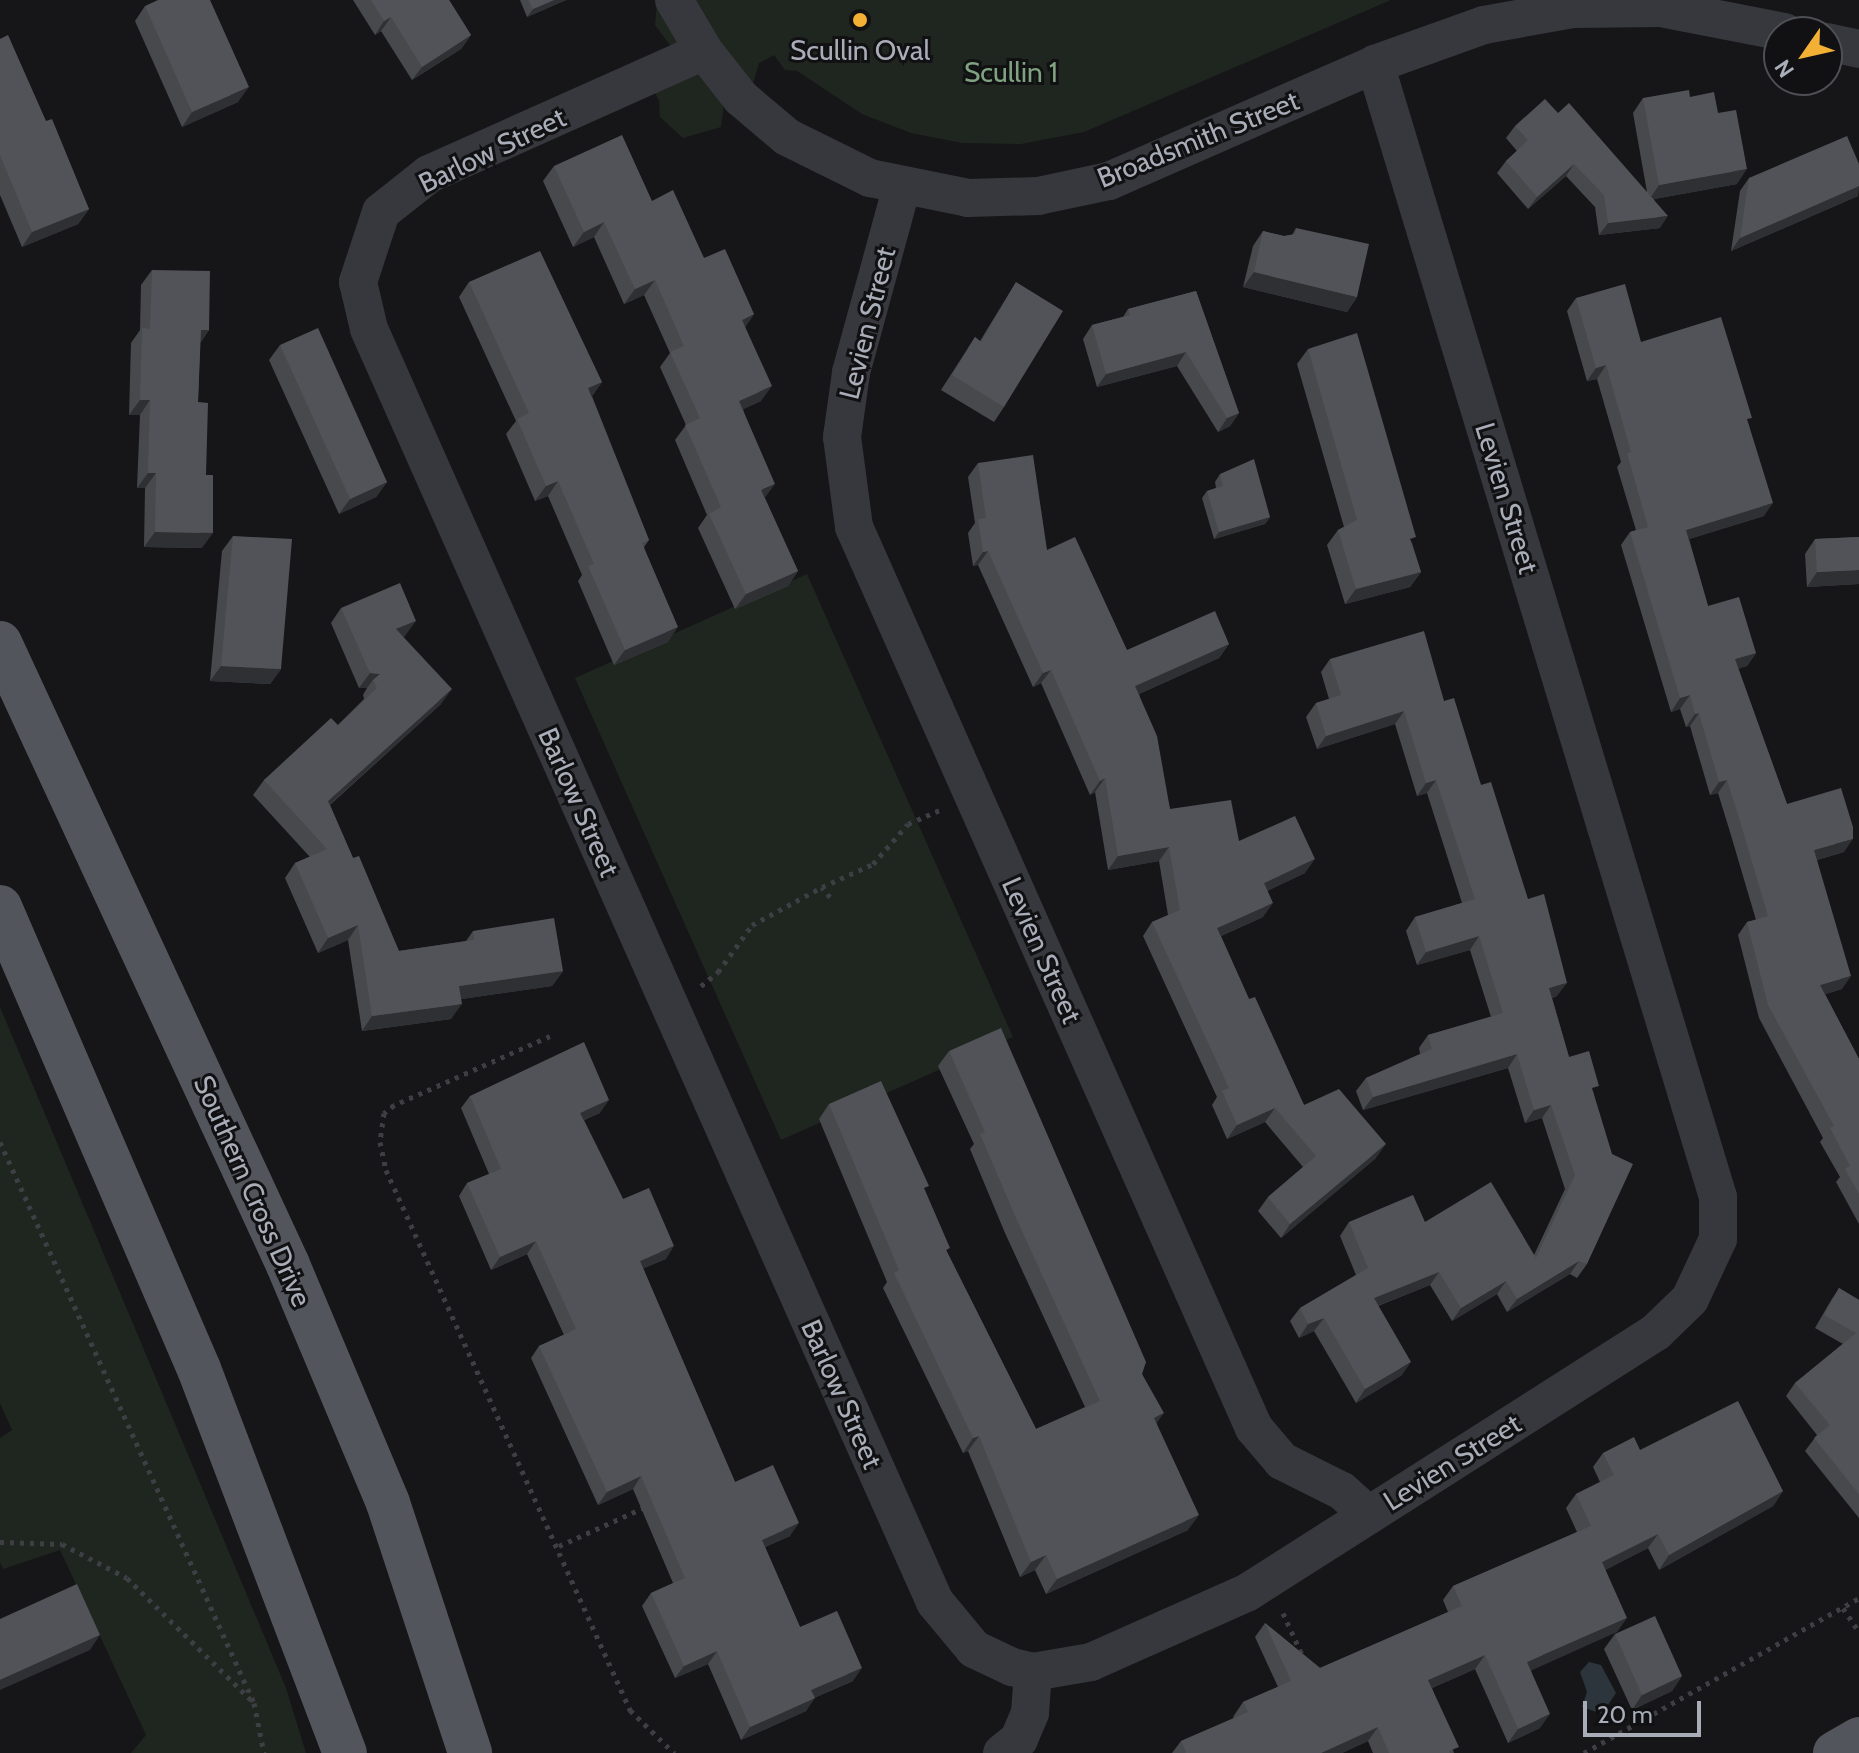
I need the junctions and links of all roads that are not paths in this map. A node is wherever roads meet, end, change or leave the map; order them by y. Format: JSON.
{"nodes":[{"id":1,"x":674,"y":0,"type":"edge"},
{"id":2,"x":1763,"y":28,"type":"edge"},
{"id":3,"x":704,"y":51,"type":"junction"},
{"id":4,"x":1375,"y":64,"type":"junction"},
{"id":5,"x":902,"y":186,"type":"junction"},
{"id":6,"x":0,"y":643,"type":"edge"},
{"id":7,"x":0,"y":907,"type":"edge"},
{"id":8,"x":1369,"y":1515,"type":"junction"},
{"id":9,"x":1033,"y":1672,"type":"junction"},
{"id":10,"x":1859,"y":1739,"type":"edge"},
{"id":11,"x":345,"y":1753,"type":"edge"},
{"id":12,"x":470,"y":1753,"type":"edge"},
{"id":13,"x":1002,"y":1753,"type":"edge"},
{"id":14,"x":1835,"y":1753,"type":"edge"}],
"edges":[{"from":1,"to":3,"type":"street","name":"Broadsmith Street"},
{"from":2,"to":4,"type":"street","name":"Broadsmith Street"},
{"from":3,"to":5,"type":"street","name":"Broadsmith Street"},
{"from":3,"to":9,"type":"street","name":"Barlow Street"},
{"from":4,"to":5,"type":"street","name":"Broadsmith Street"},
{"from":4,"to":8,"type":"street","name":"Levien Street"},
{"from":5,"to":8,"type":"street","name":"Levien Street"},
{"from":6,"to":12,"type":"main road","name":"Southern Cross Drive"},
{"from":7,"to":11,"type":"main road"},
{"from":8,"to":9,"type":"street"},
{"from":9,"to":13,"type":"street"},
{"from":10,"to":14,"type":"main road"}]}
